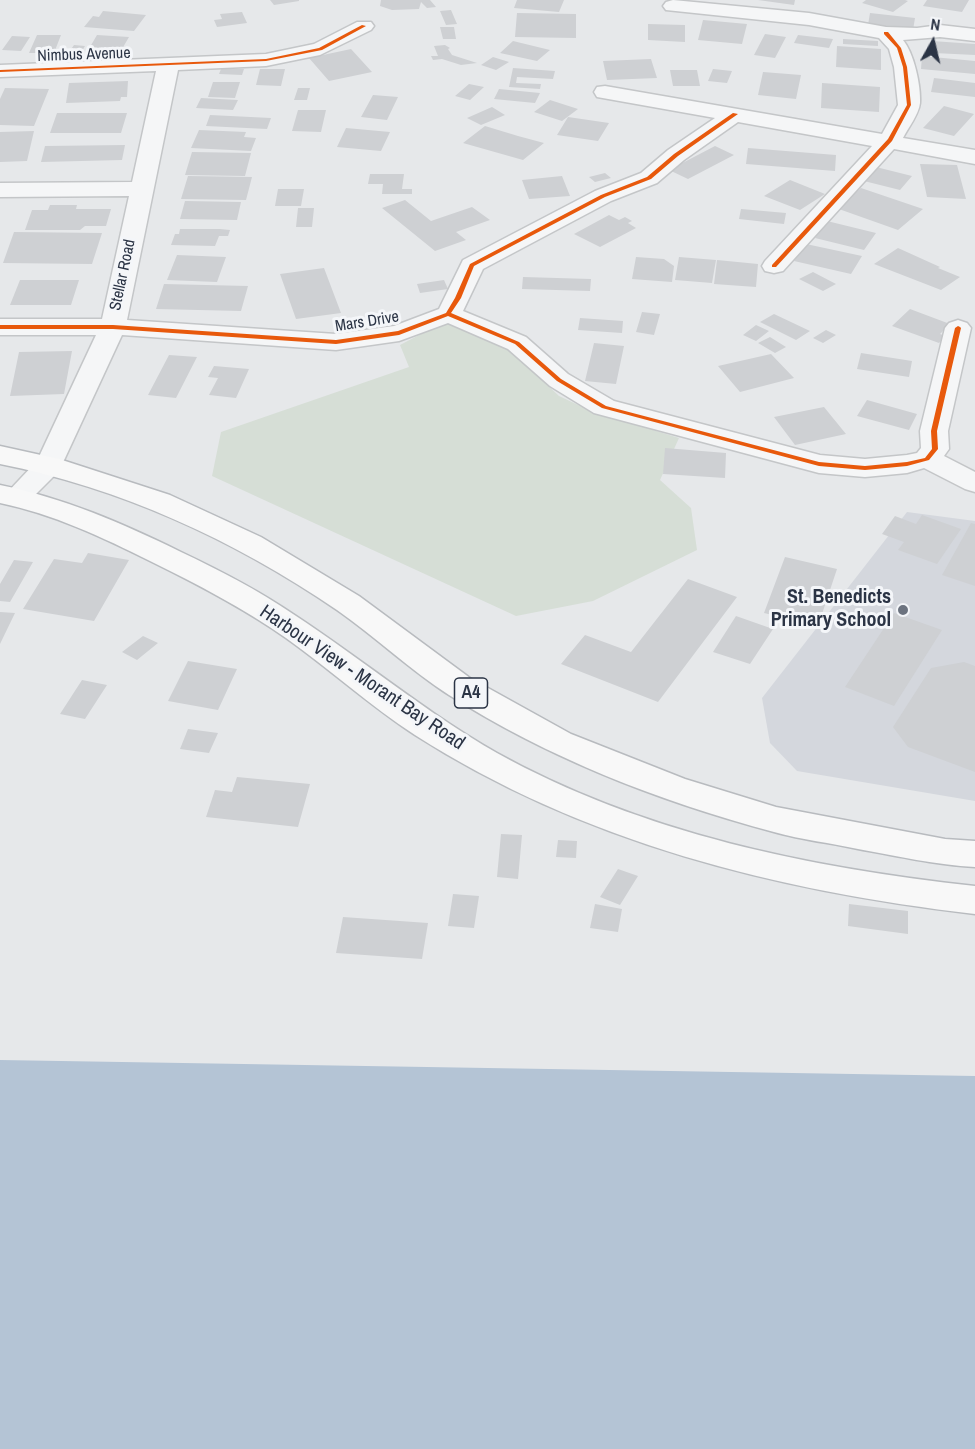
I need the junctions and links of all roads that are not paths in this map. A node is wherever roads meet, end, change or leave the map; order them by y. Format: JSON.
{"nodes":[{"id":1,"x":673,"y":6,"type":"dead end"},
{"id":2,"x":364,"y":26,"type":"dead end"},
{"id":3,"x":886,"y":33,"type":"junction"},
{"id":4,"x":975,"y":35,"type":"edge"},
{"id":5,"x":168,"y":66,"type":"junction"},
{"id":6,"x":0,"y":71,"type":"edge"},
{"id":7,"x":604,"y":92,"type":"dead end"},
{"id":8,"x":735,"y":114,"type":"junction"},
{"id":9,"x":890,"y":140,"type":"junction"},
{"id":10,"x":975,"y":157,"type":"edge"},
{"id":11,"x":141,"y":189,"type":"junction"},
{"id":12,"x":0,"y":190,"type":"edge"},
{"id":13,"x":774,"y":266,"type":"dead end"},
{"id":14,"x":448,"y":314,"type":"junction"},
{"id":15,"x":0,"y":327,"type":"edge"},
{"id":16,"x":113,"y":327,"type":"junction"},
{"id":17,"x":958,"y":328,"type":"dead end"},
{"id":18,"x":0,"y":455,"type":"edge"},
{"id":19,"x":927,"y":459,"type":"junction"},
{"id":20,"x":49,"y":465,"type":"junction"},
{"id":21,"x":975,"y":483,"type":"edge"},
{"id":22,"x":9,"y":496,"type":"edge"},
{"id":23,"x":975,"y":854,"type":"edge"},
{"id":24,"x":975,"y":900,"type":"edge"}],
"edges":[{"from":1,"to":3,"type":"street"},
{"from":2,"to":5,"type":"street","name":"Nimbus Avenue"},
{"from":3,"to":4,"type":"street"},
{"from":3,"to":9,"type":"street"},
{"from":5,"to":6,"type":"street","name":"Nimbus Avenue"},
{"from":5,"to":11,"type":"street","name":"Stellar Road"},
{"from":7,"to":8,"type":"street"},
{"from":8,"to":9,"type":"street"},
{"from":8,"to":14,"type":"street"},
{"from":9,"to":10,"type":"street"},
{"from":9,"to":13,"type":"street"},
{"from":11,"to":12,"type":"street"},
{"from":11,"to":16,"type":"street","name":"Stellar Road"},
{"from":14,"to":16,"type":"street","name":"Mars Drive"},
{"from":14,"to":19,"type":"street"},
{"from":15,"to":16,"type":"street","name":"Mars Drive"},
{"from":16,"to":20,"type":"street","name":"Stellar Road"},
{"from":17,"to":19,"type":"street"},
{"from":18,"to":20,"type":"highway","number":"A4"},
{"from":19,"to":21,"type":"street"},
{"from":20,"to":22,"type":"street","name":"Stellar Road"},
{"from":20,"to":23,"type":"highway","number":"A4"},
{"from":22,"to":24,"type":"highway","name":"Harbour View - Morant Bay Road"}]}
